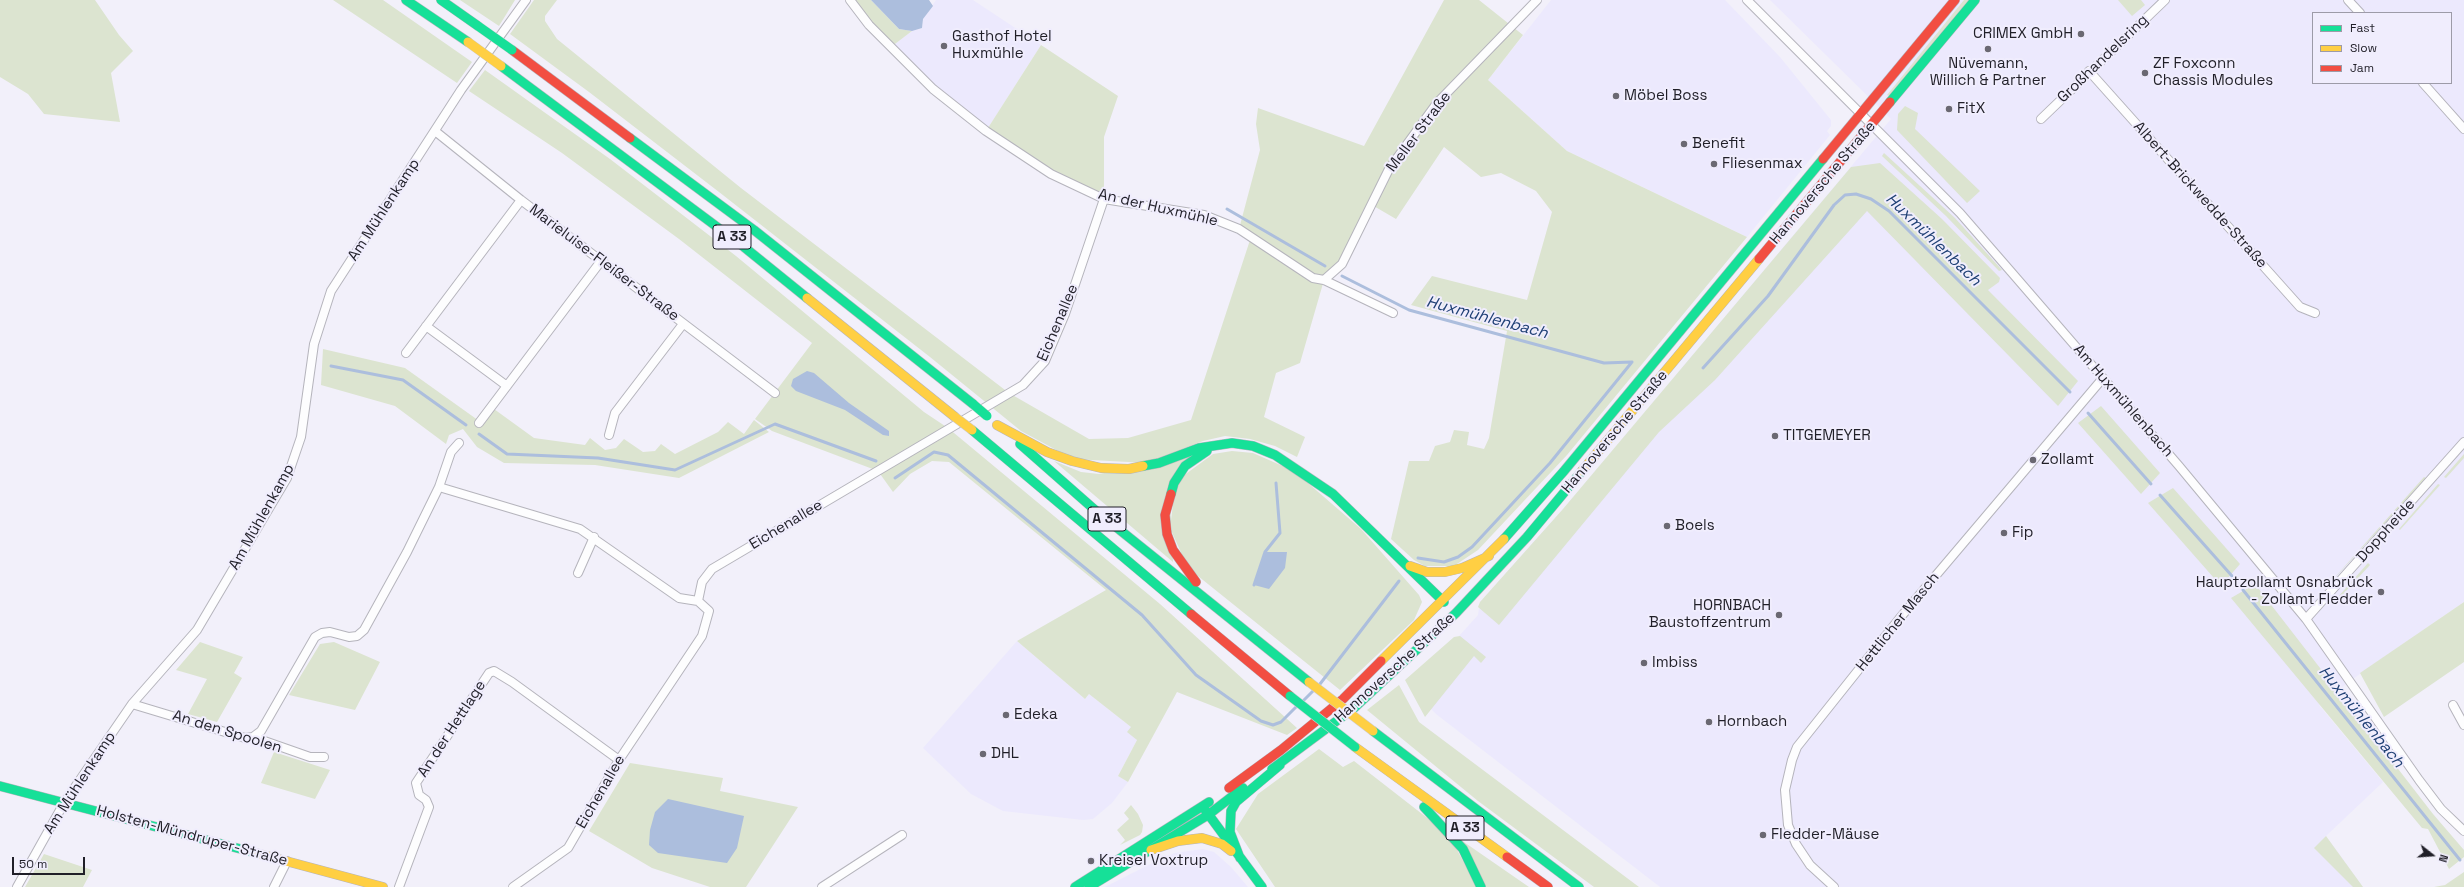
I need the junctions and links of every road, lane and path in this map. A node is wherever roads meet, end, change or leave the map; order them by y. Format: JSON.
{"nodes":[{"id":1,"x":406,"y":0,"type":"edge"},
{"id":2,"x":441,"y":0,"type":"edge"},
{"id":3,"x":526,"y":0,"type":"edge"},
{"id":4,"x":850,"y":0,"type":"edge"},
{"id":5,"x":1537,"y":0,"type":"edge"},
{"id":6,"x":1747,"y":0,"type":"edge"},
{"id":7,"x":1955,"y":0,"type":"edge"},
{"id":8,"x":1975,"y":0,"type":"edge"},
{"id":9,"x":2164,"y":0,"type":"edge"},
{"id":10,"x":2348,"y":0,"type":"edge"},
{"id":11,"x":2359,"y":12,"type":"edge"},
{"id":12,"x":2090,"y":71,"type":"junction"},
{"id":13,"x":2424,"y":84,"type":"edge"},
{"id":14,"x":1860,"y":113,"type":"junction"},
{"id":15,"x":2041,"y":119,"type":"dead end"},
{"id":16,"x":1872,"y":125,"type":"junction"},
{"id":17,"x":2464,"y":129,"type":"edge"},
{"id":18,"x":435,"y":131,"type":"junction"},
{"id":19,"x":1104,"y":199,"type":"junction"},
{"id":20,"x":521,"y":200,"type":"junction"},
{"id":21,"x":601,"y":261,"type":"junction"},
{"id":22,"x":1324,"y":280,"type":"junction"},
{"id":23,"x":1393,"y":313,"type":"dead end"},
{"id":24,"x":2315,"y":313,"type":"dead end"},
{"id":25,"x":683,"y":324,"type":"junction"},
{"id":26,"x":426,"y":326,"type":"junction"},
{"id":27,"x":406,"y":353,"type":"dead end"},
{"id":28,"x":2103,"y":378,"type":"junction"},
{"id":29,"x":507,"y":386,"type":"junction"},
{"id":30,"x":775,"y":393,"type":"dead end"},
{"id":31,"x":479,"y":423,"type":"dead end"},
{"id":32,"x":998,"y":425,"type":"junction"},
{"id":33,"x":609,"y":435,"type":"dead end"},
{"id":34,"x":2464,"y":442,"type":"edge"},
{"id":35,"x":459,"y":443,"type":"dead end"},
{"id":36,"x":1215,"y":445,"type":"junction"},
{"id":37,"x":439,"y":487,"type":"junction"},
{"id":38,"x":594,"y":537,"type":"junction"},
{"id":39,"x":1489,"y":556,"type":"junction"},
{"id":40,"x":1407,"y":565,"type":"junction"},
{"id":41,"x":578,"y":573,"type":"dead end"},
{"id":42,"x":698,"y":601,"type":"junction"},
{"id":43,"x":1444,"y":602,"type":"junction"},
{"id":44,"x":1219,"y":609,"type":"junction"},
{"id":45,"x":1456,"y":613,"type":"junction"},
{"id":46,"x":2306,"y":619,"type":"junction"},
{"id":47,"x":132,"y":704,"type":"junction"},
{"id":48,"x":2453,"y":705,"type":"dead end"},
{"id":49,"x":2464,"y":725,"type":"edge"},
{"id":50,"x":253,"y":737,"type":"junction"},
{"id":51,"x":324,"y":757,"type":"dead end"},
{"id":52,"x":619,"y":760,"type":"junction"},
{"id":53,"x":1280,"y":765,"type":"junction"},
{"id":54,"x":1384,"y":767,"type":"junction"},
{"id":55,"x":0,"y":786,"type":"edge"},
{"id":56,"x":64,"y":803,"type":"junction"},
{"id":57,"x":1206,"y":811,"type":"junction"},
{"id":58,"x":2464,"y":831,"type":"edge"},
{"id":59,"x":902,"y":835,"type":"dead end"},
{"id":60,"x":1151,"y":850,"type":"junction"},
{"id":61,"x":1240,"y":858,"type":"junction"},
{"id":62,"x":287,"y":861,"type":"junction"},
{"id":63,"x":17,"y":887,"type":"edge"},
{"id":64,"x":274,"y":887,"type":"edge"},
{"id":65,"x":383,"y":887,"type":"edge"},
{"id":66,"x":399,"y":887,"type":"edge"},
{"id":67,"x":513,"y":887,"type":"edge"},
{"id":68,"x":822,"y":887,"type":"edge"},
{"id":69,"x":1075,"y":887,"type":"edge"},
{"id":70,"x":1089,"y":887,"type":"edge"},
{"id":71,"x":1262,"y":887,"type":"edge"},
{"id":72,"x":1481,"y":887,"type":"edge"},
{"id":73,"x":1548,"y":887,"type":"edge"},
{"id":74,"x":1579,"y":887,"type":"edge"},
{"id":75,"x":1834,"y":887,"type":"edge"}],
"edges":[{"from":1,"to":54,"type":"main road","number":"A 33","bridge":true},
{"from":2,"to":32,"type":"main road","number":"A 33","bridge":true},
{"from":3,"to":18,"type":"street","name":"Am Mühlenkamp"},
{"from":4,"to":19,"type":"street","name":"An der Huxmühle"},
{"from":5,"to":22,"type":"street","name":"Meller Straße"},
{"from":6,"to":14,"type":"street","name":"Am Huxmühlenbach"},
{"from":7,"to":14,"type":"main road","name":"Hannoversche Straße"},
{"from":8,"to":16,"type":"main road","name":"Hannoversche Straße"},
{"from":9,"to":12,"type":"street","name":"Großhandelsring"},
{"from":10,"to":11,"type":"street"},
{"from":12,"to":15,"type":"street","name":"Großhandelsring"},
{"from":12,"to":24,"type":"street","name":"Albert-Brickwedde-Straße"},
{"from":13,"to":17,"type":"street"},
{"from":14,"to":16,"type":"street","name":"Am Huxmühlenbach"},
{"from":14,"to":39,"type":"main road","name":"Hannoversche Straße"},
{"from":16,"to":28,"type":"street","name":"Am Huxmühlenbach"},
{"from":16,"to":45,"type":"main road","name":"Hannoversche Straße"},
{"from":18,"to":20,"type":"street","name":"Marieluise-Fleißer-Straße"},
{"from":18,"to":47,"type":"street","name":"Am Mühlenkamp"},
{"from":19,"to":22,"type":"street","name":"An der Huxmühle"},
{"from":19,"to":42,"type":"street","name":"Eichenallee"},
{"from":20,"to":21,"type":"street","name":"Marieluise-Fleißer-Straße"},
{"from":20,"to":26,"type":"street"},
{"from":21,"to":25,"type":"street","name":"Marieluise-Fleißer-Straße"},
{"from":21,"to":29,"type":"street"},
{"from":22,"to":23,"type":"street","name":"An der Huxmühle"},
{"from":25,"to":30,"type":"street","name":"Marieluise-Fleißer-Straße"},
{"from":25,"to":33,"type":"street"},
{"from":26,"to":27,"type":"street"},
{"from":26,"to":29,"type":"street"},
{"from":28,"to":46,"type":"street","name":"Am Huxmühlenbach"},
{"from":28,"to":75,"type":"street","name":"Hettlicher Masch"},
{"from":29,"to":31,"type":"street"},
{"from":32,"to":36,"type":"main road"},
{"from":32,"to":44,"type":"main road","number":"A 33"},
{"from":34,"to":46,"type":"street","name":"Doppheide"},
{"from":35,"to":37,"type":"street"},
{"from":36,"to":40,"type":"main road"},
{"from":36,"to":44,"type":"main road"},
{"from":37,"to":38,"type":"street"},
{"from":37,"to":50,"type":"street"},
{"from":38,"to":41,"type":"street"},
{"from":38,"to":42,"type":"street"},
{"from":39,"to":40,"type":"main road"},
{"from":39,"to":43,"type":"main road","name":"Hannoversche Straße"},
{"from":40,"to":43,"type":"main road"},
{"from":42,"to":52,"type":"street","name":"Eichenallee"},
{"from":43,"to":45,"type":"main road"},
{"from":43,"to":57,"type":"main road","name":"Hannoversche Straße"},
{"from":44,"to":74,"type":"main road","number":"A 33","bridge":true},
{"from":45,"to":53,"type":"main road","name":"Hannoversche Straße"},
{"from":46,"to":58,"type":"street","name":"Am Huxmühlenbach"},
{"from":47,"to":50,"type":"street","name":"An den Spoolen"},
{"from":47,"to":56,"type":"street","name":"Am Mühlenkamp"},
{"from":48,"to":49,"type":"street"},
{"from":50,"to":51,"type":"street","name":"An den Spoolen"},
{"from":52,"to":66,"type":"street","name":"An der Hettlage"},
{"from":52,"to":67,"type":"street","name":"Eichenallee"},
{"from":53,"to":57,"type":"main road","name":"Hannoversche Straße"},
{"from":53,"to":61,"type":"main road"},
{"from":54,"to":72,"type":"main road"},
{"from":54,"to":73,"type":"main road","number":"A 33"},
{"from":55,"to":56,"type":"main road","name":"Holsten-Mündruper-Straße"},
{"from":56,"to":62,"type":"main road","name":"Holsten-Mündruper-Straße"},
{"from":56,"to":63,"type":"street","name":"Am Mühlenkamp"},
{"from":57,"to":60,"type":"main road"},
{"from":57,"to":61,"type":"main road"},
{"from":57,"to":69,"type":"main road"},
{"from":59,"to":68,"type":"street"},
{"from":60,"to":61,"type":"main road"},
{"from":60,"to":70,"type":"main road"},
{"from":61,"to":71,"type":"main road"},
{"from":62,"to":64,"type":"street"},
{"from":62,"to":65,"type":"main road","name":"Holsten-Mündruper-Straße"}]}
